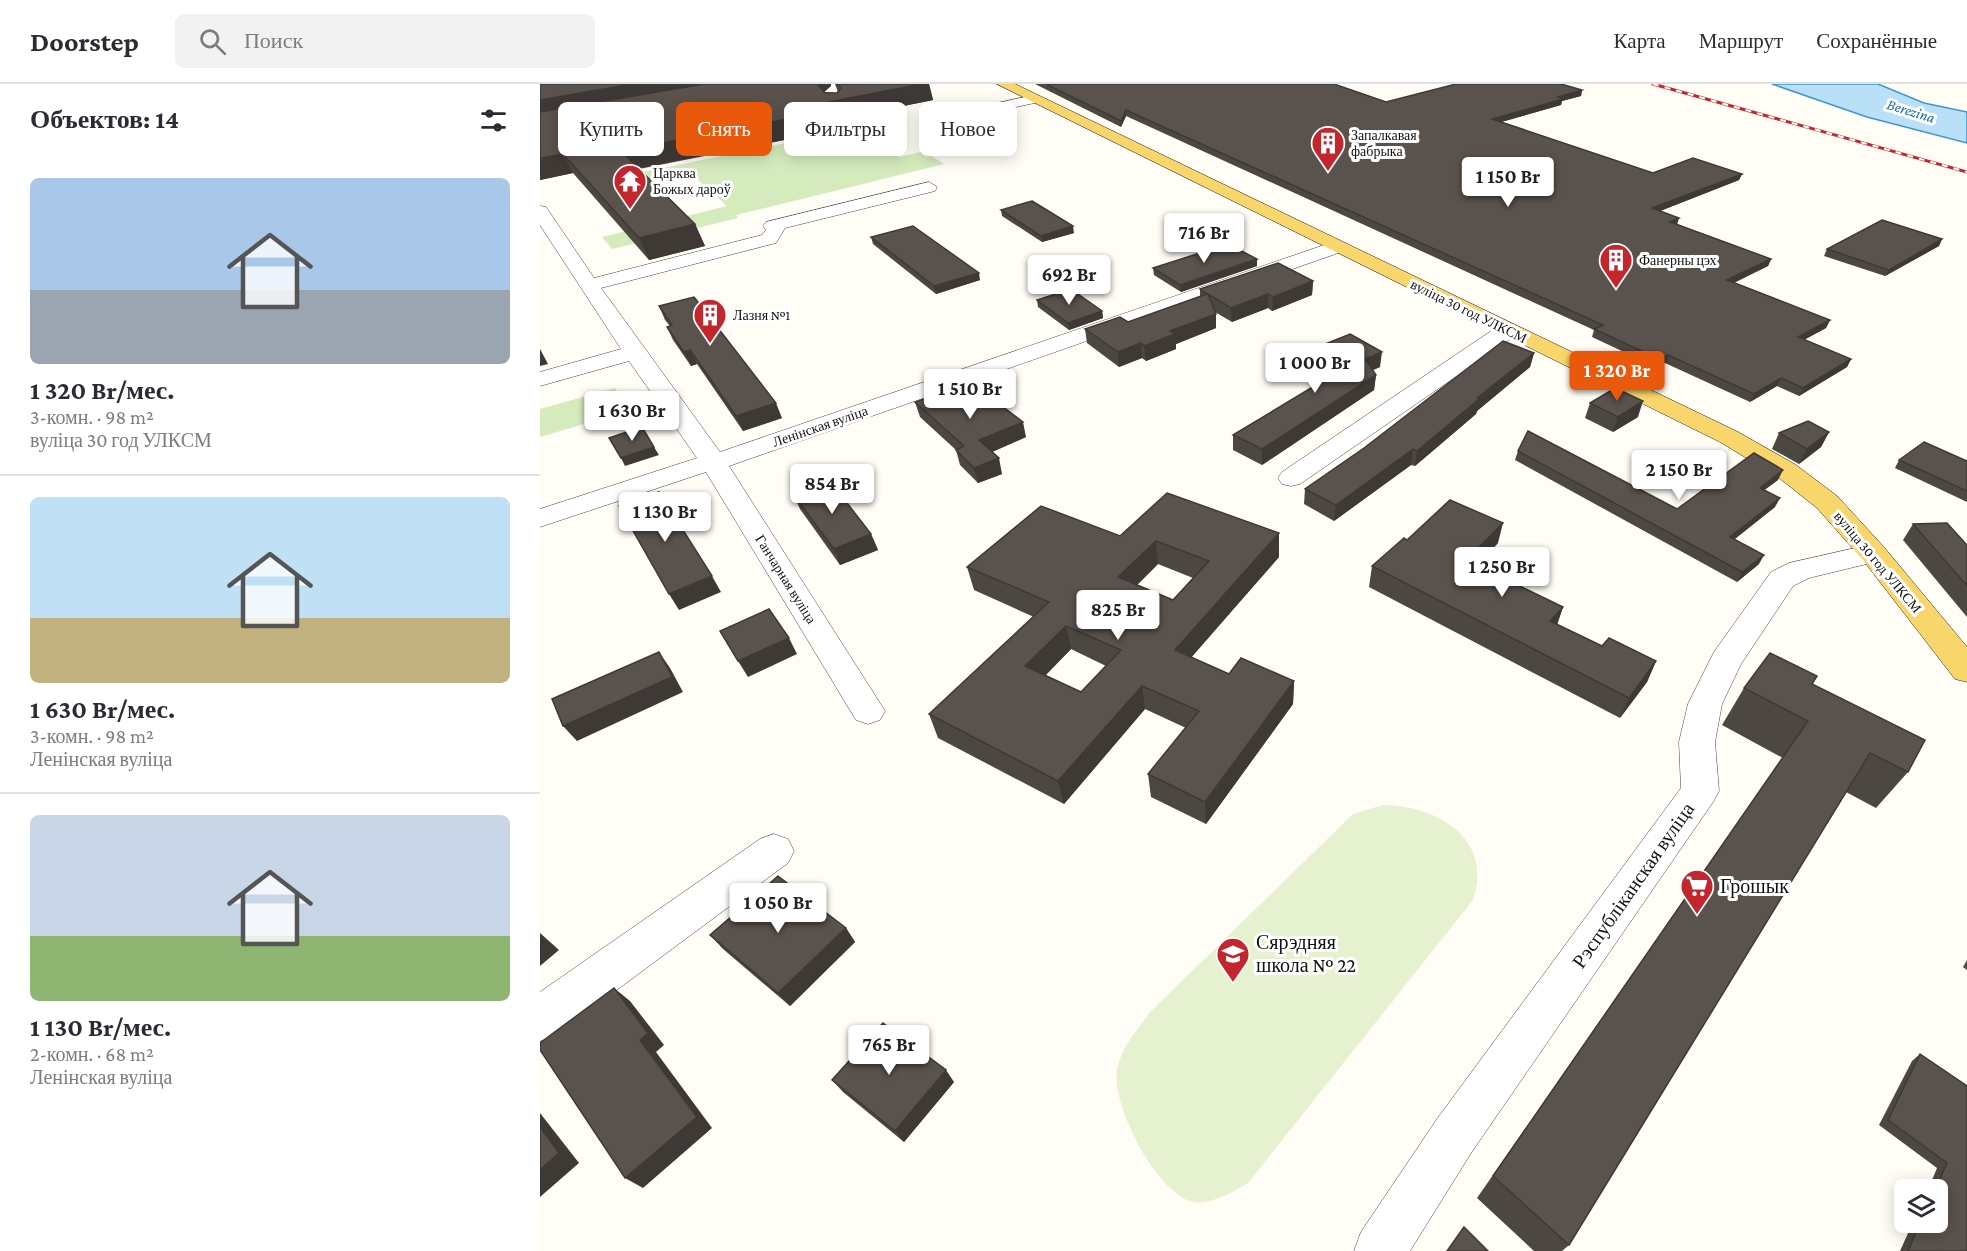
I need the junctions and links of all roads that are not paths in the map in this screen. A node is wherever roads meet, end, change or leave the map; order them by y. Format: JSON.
{"nodes":[{"id":1,"x":1004,"y":84,"type":"edge"},
{"id":2,"x":1034,"y":99,"type":"junction"},
{"id":3,"x":1017,"y":103,"type":"edge"},
{"id":4,"x":929,"y":187,"type":"dead end"},
{"id":5,"x":543,"y":220,"type":"edge"},
{"id":6,"x":1337,"y":247,"type":"junction"},
{"id":7,"x":589,"y":285,"type":"junction"},
{"id":8,"x":1508,"y":330,"type":"junction"},
{"id":9,"x":634,"y":352,"type":"junction"},
{"id":10,"x":540,"y":379,"type":"edge"},
{"id":11,"x":714,"y":463,"type":"junction"},
{"id":12,"x":1291,"y":478,"type":"dead end"},
{"id":13,"x":540,"y":518,"type":"edge"},
{"id":14,"x":1873,"y":553,"type":"junction"},
{"id":15,"x":1967,"y":670,"type":"edge"},
{"id":16,"x":868,"y":711,"type":"dead end"},
{"id":17,"x":774,"y":851,"type":"dead end"},
{"id":18,"x":540,"y":1019,"type":"edge"},
{"id":19,"x":1380,"y":1251,"type":"edge"}],
"edges":[{"from":1,"to":2,"type":"main road","name":"вуліца 30 год УЛКСМ"},
{"from":2,"to":3,"type":"street"},
{"from":2,"to":6,"type":"main road","name":"вуліца 30 год УЛКСМ"},
{"from":4,"to":7,"type":"street"},
{"from":5,"to":7,"type":"street","name":"Ганчарная вуліца"},
{"from":6,"to":8,"type":"main road","name":"вуліца 30 год УЛКСМ"},
{"from":6,"to":11,"type":"street","name":"Ленінская вуліца"},
{"from":7,"to":9,"type":"street","name":"Ганчарная вуліца"},
{"from":8,"to":12,"type":"street"},
{"from":8,"to":14,"type":"main road","name":"вуліца 30 год УЛКСМ"},
{"from":9,"to":10,"type":"street"},
{"from":9,"to":11,"type":"street","name":"Ганчарная вуліца"},
{"from":11,"to":13,"type":"street","name":"Ленінская вуліца"},
{"from":11,"to":16,"type":"street","name":"Ганчарная вуліца"},
{"from":14,"to":15,"type":"main road","name":"вуліца 30 год УЛКСМ"},
{"from":14,"to":19,"type":"street","name":"Рэспубліканская вуліца"},
{"from":17,"to":18,"type":"street"}]}
